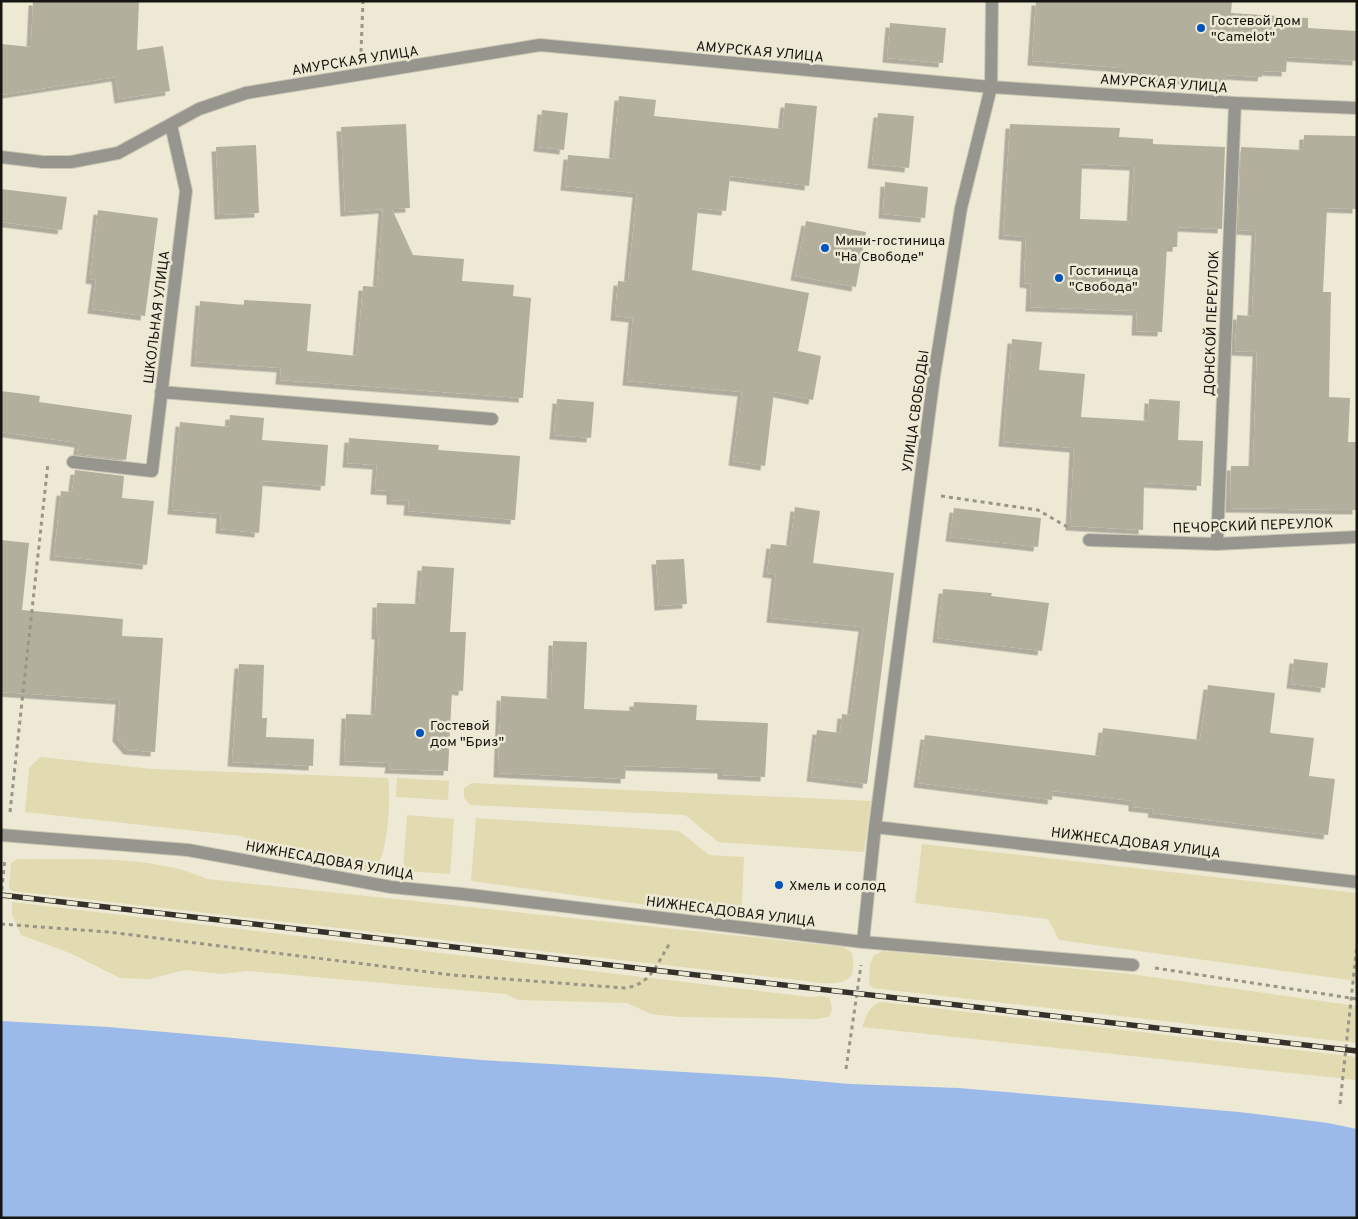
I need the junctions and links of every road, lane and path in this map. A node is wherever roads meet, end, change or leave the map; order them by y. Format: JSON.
{"nodes":[{"id":1,"x":363,"y":1,"type":"edge"},
{"id":2,"x":992,"y":1,"type":"edge"},
{"id":3,"x":360,"y":75,"type":"junction"},
{"id":4,"x":991,"y":87,"type":"junction"},
{"id":5,"x":1235,"y":103,"type":"junction"},
{"id":6,"x":1357,"y":108,"type":"edge"},
{"id":7,"x":171,"y":126,"type":"junction"},
{"id":8,"x":1,"y":157,"type":"edge"},
{"id":9,"x":162,"y":392,"type":"junction"},
{"id":10,"x":492,"y":419,"type":"dead end"},
{"id":11,"x":48,"y":460,"type":"dead end"},
{"id":12,"x":73,"y":462,"type":"dead end"},
{"id":13,"x":918,"y":493,"type":"junction"},
{"id":14,"x":1357,"y":537,"type":"edge"},
{"id":15,"x":1089,"y":540,"type":"joint"},
{"id":16,"x":1217,"y":544,"type":"junction"},
{"id":17,"x":875,"y":827,"type":"junction"},
{"id":18,"x":4,"y":835,"type":"edge"},
{"id":19,"x":1357,"y":882,"type":"edge"},
{"id":20,"x":1,"y":898,"type":"edge"},
{"id":21,"x":684,"y":921,"type":"junction"},
{"id":22,"x":1,"y":924,"type":"edge"},
{"id":23,"x":863,"y":942,"type":"junction"},
{"id":24,"x":1357,"y":944,"type":"edge"},
{"id":25,"x":1133,"y":965,"type":"joint"},
{"id":26,"x":1351,"y":998,"type":"junction"},
{"id":27,"x":1357,"y":999,"type":"edge"},
{"id":28,"x":846,"y":1069,"type":"dead end"},
{"id":29,"x":1340,"y":1104,"type":"dead end"}],
"edges":[{"from":1,"to":3,"type":"path"},
{"from":2,"to":4,"type":"street","name":"УЛИЦА СВОБОДЫ"},
{"from":3,"to":4,"type":"street","name":"АМУРСКАЯ УЛИЦА"},
{"from":3,"to":7,"type":"street","name":"АМУРСКАЯ УЛИЦА"},
{"from":4,"to":5,"type":"street","name":"АМУРСКАЯ УЛИЦА"},
{"from":4,"to":13,"type":"street","name":"УЛИЦА СВОБОДЫ"},
{"from":5,"to":6,"type":"street","name":"АМУРСКАЯ УЛИЦА"},
{"from":5,"to":16,"type":"street","name":"ДОНСКОЙ ПЕРЕУЛОК"},
{"from":7,"to":8,"type":"street"},
{"from":7,"to":9,"type":"street","name":"ШКОЛЬНАЯ УЛИЦА"},
{"from":9,"to":10,"type":"street","name":"ШКОЛЬНАЯ УЛИЦА"},
{"from":9,"to":12,"type":"street"},
{"from":11,"to":18,"type":"path"},
{"from":13,"to":15,"type":"path"},
{"from":13,"to":17,"type":"street","name":"УЛИЦА СВОБОДЫ"},
{"from":14,"to":16,"type":"street","name":"ПЕЧОРСКИЙ ПЕРЕУЛОК"},
{"from":15,"to":16,"type":"street","name":"ПЕЧОРСКИЙ ПЕРЕУЛОК"},
{"from":17,"to":19,"type":"street","name":"НИЖНЕСАДОВАЯ УЛИЦА"},
{"from":17,"to":23,"type":"street"},
{"from":18,"to":20,"type":"path"},
{"from":18,"to":21,"type":"street","name":"НИЖНЕСАДОВАЯ УЛИЦА"},
{"from":21,"to":22,"type":"path"},
{"from":21,"to":23,"type":"street","name":"НИЖНЕСАДОВАЯ УЛИЦА"},
{"from":23,"to":25,"type":"street","name":"НИЖНЕСАДОВАЯ УЛИЦА"},
{"from":23,"to":28,"type":"path"},
{"from":24,"to":26,"type":"path"},
{"from":25,"to":26,"type":"path"},
{"from":26,"to":27,"type":"path"},
{"from":26,"to":29,"type":"path"}]}
